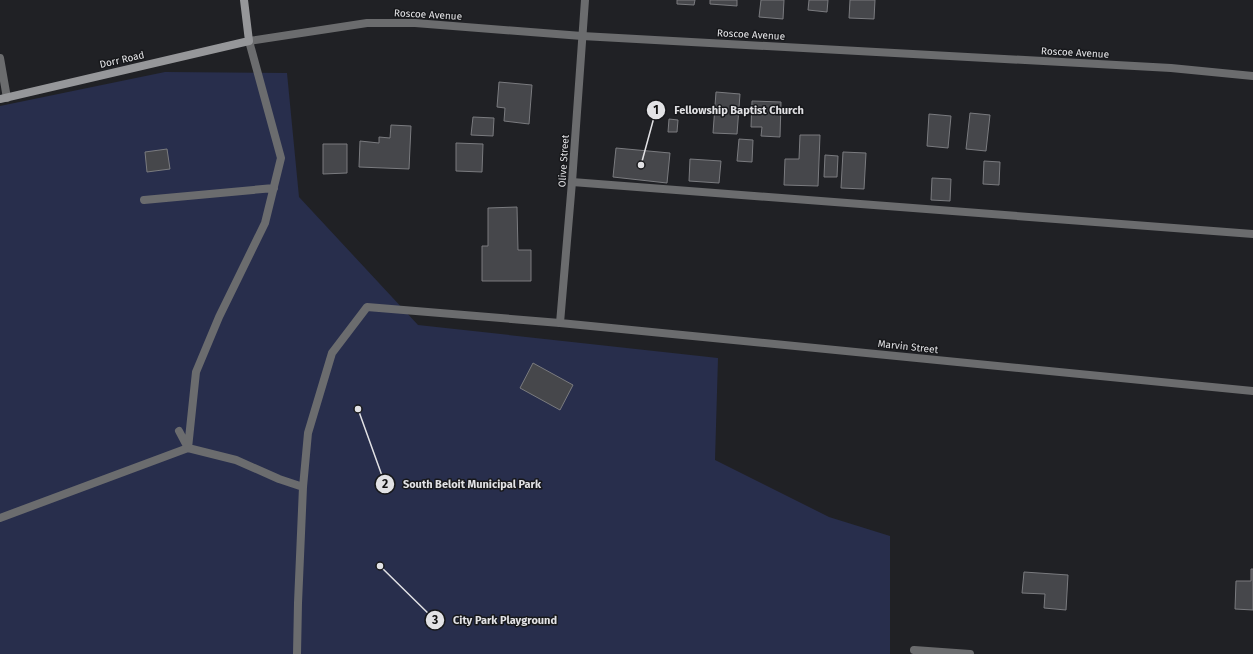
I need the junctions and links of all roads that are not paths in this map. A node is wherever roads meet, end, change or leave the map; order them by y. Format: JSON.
{"nodes":[{"id":1,"x":244,"y":0,"type":"edge"},
{"id":2,"x":585,"y":0,"type":"edge"},
{"id":3,"x":582,"y":36,"type":"junction"},
{"id":4,"x":249,"y":41,"type":"junction"},
{"id":5,"x":0,"y":58,"type":"edge"},
{"id":6,"x":1253,"y":76,"type":"edge"},
{"id":7,"x":3,"y":99,"type":"edge"},
{"id":8,"x":572,"y":182,"type":"junction"},
{"id":9,"x":274,"y":188,"type":"junction"},
{"id":10,"x":144,"y":200,"type":"dead end"},
{"id":11,"x":1253,"y":234,"type":"edge"},
{"id":12,"x":560,"y":323,"type":"junction"},
{"id":13,"x":1253,"y":391,"type":"edge"},
{"id":14,"x":180,"y":431,"type":"dead end"},
{"id":15,"x":188,"y":448,"type":"junction"},
{"id":16,"x":303,"y":487,"type":"junction"},
{"id":17,"x":0,"y":518,"type":"edge"},
{"id":18,"x":914,"y":650,"type":"dead end"},
{"id":19,"x":297,"y":654,"type":"edge"},
{"id":20,"x":970,"y":654,"type":"edge"}],
"edges":[{"from":1,"to":4,"type":"street"},
{"from":2,"to":3,"type":"street","name":"Olive Street"},
{"from":3,"to":4,"type":"street","name":"Roscoe Avenue"},
{"from":3,"to":6,"type":"street","name":"Roscoe Avenue"},
{"from":3,"to":8,"type":"street","name":"Olive Street"},
{"from":4,"to":7,"type":"street","name":"Dorr Road"},
{"from":4,"to":9,"type":"street"},
{"from":5,"to":7,"type":"street"},
{"from":8,"to":11,"type":"street"},
{"from":8,"to":12,"type":"street","name":"Olive Street"},
{"from":9,"to":10,"type":"street"},
{"from":9,"to":15,"type":"street"},
{"from":12,"to":13,"type":"street","name":"Marvin Street"},
{"from":12,"to":16,"type":"street","name":"Marvin Street"},
{"from":14,"to":15,"type":"street"},
{"from":15,"to":16,"type":"street"},
{"from":15,"to":17,"type":"street"},
{"from":16,"to":19,"type":"street"},
{"from":18,"to":20,"type":"street"}]}
